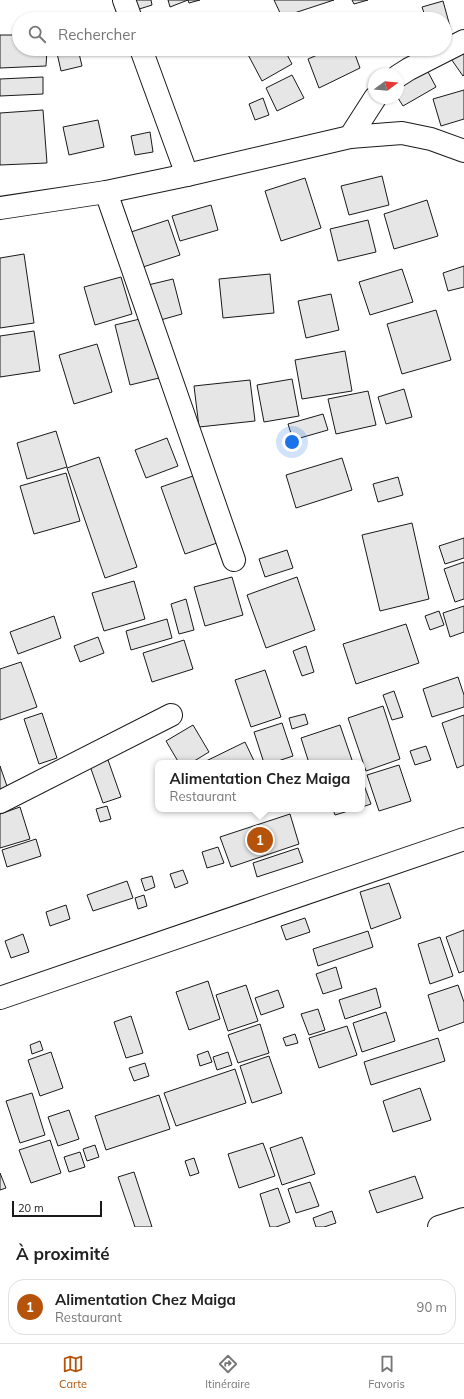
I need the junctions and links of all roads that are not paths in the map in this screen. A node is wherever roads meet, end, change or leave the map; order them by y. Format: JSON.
{"nodes":[{"id":1,"x":124,"y":0,"type":"edge"},
{"id":2,"x":128,"y":12,"type":"edge"},
{"id":3,"x":464,"y":41,"type":"edge"},
{"id":4,"x":452,"y":47,"type":"edge"},
{"id":5,"x":144,"y":56,"type":"edge"},
{"id":6,"x":435,"y":56,"type":"edge"},
{"id":7,"x":404,"y":72,"type":"edge"},
{"id":8,"x":371,"y":104,"type":"edge"},
{"id":9,"x":350,"y":137,"type":"junction"},
{"id":10,"x":464,"y":151,"type":"edge"},
{"id":11,"x":187,"y":176,"type":"junction"},
{"id":12,"x":106,"y":192,"type":"junction"},
{"id":13,"x":0,"y":208,"type":"edge"},
{"id":14,"x":234,"y":560,"type":"dead end"},
{"id":15,"x":172,"y":715,"type":"dead end"},
{"id":16,"x":0,"y":802,"type":"edge"},
{"id":17,"x":464,"y":839,"type":"edge"},
{"id":18,"x":0,"y":998,"type":"edge"},
{"id":19,"x":464,"y":1219,"type":"edge"},
{"id":20,"x":439,"y":1227,"type":"edge"}],
"edges":[{"from":1,"to":2,"type":"street"},
{"from":3,"to":4,"type":"street"},
{"from":5,"to":11,"type":"street"},
{"from":6,"to":7,"type":"street"},
{"from":8,"to":9,"type":"street"},
{"from":9,"to":10,"type":"street"},
{"from":9,"to":11,"type":"street"},
{"from":11,"to":12,"type":"street"},
{"from":12,"to":13,"type":"street"},
{"from":12,"to":14,"type":"street"},
{"from":15,"to":16,"type":"street"},
{"from":17,"to":18,"type":"street"},
{"from":19,"to":20,"type":"street"}]}
